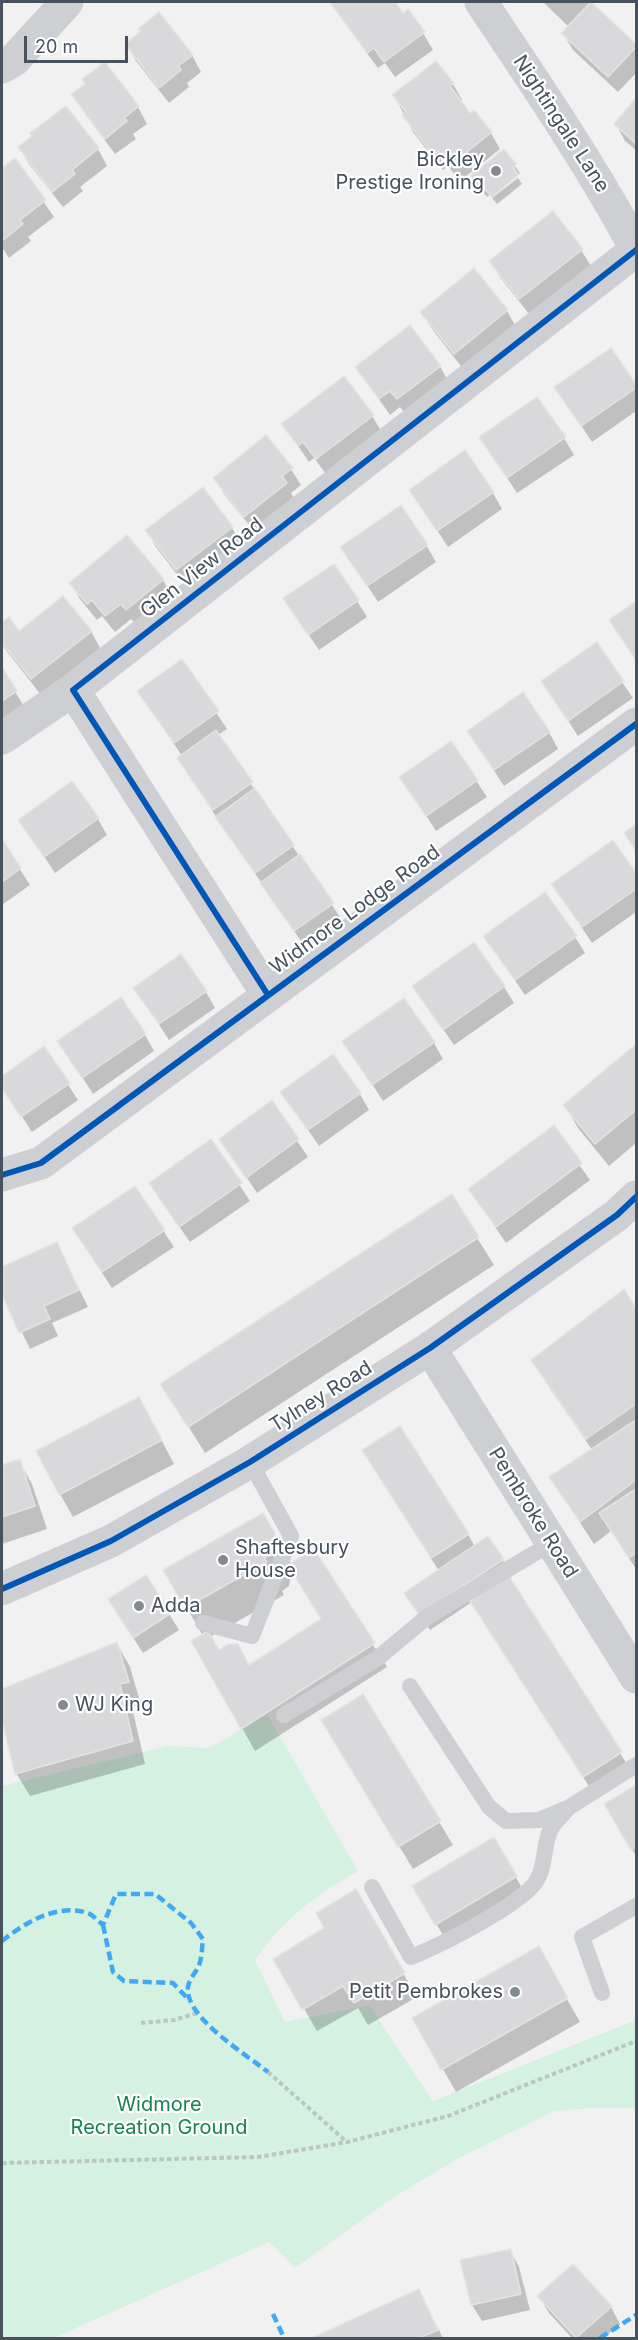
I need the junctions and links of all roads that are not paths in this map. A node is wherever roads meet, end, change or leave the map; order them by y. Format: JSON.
{"nodes":[{"id":1,"x":67,"y":2,"type":"edge"},
{"id":2,"x":481,"y":2,"type":"edge"},
{"id":3,"x":2,"y":67,"type":"edge"},
{"id":4,"x":636,"y":249,"type":"edge"},
{"id":5,"x":73,"y":690,"type":"junction"},
{"id":6,"x":636,"y":724,"type":"edge"},
{"id":7,"x":2,"y":738,"type":"edge"},
{"id":8,"x":268,"y":995,"type":"junction"},
{"id":9,"x":2,"y":1175,"type":"edge"},
{"id":10,"x":636,"y":1197,"type":"edge"},
{"id":11,"x":429,"y":1348,"type":"junction"},
{"id":12,"x":250,"y":1462,"type":"junction"},
{"id":13,"x":552,"y":1543,"type":"junction"},
{"id":14,"x":2,"y":1589,"type":"edge"},
{"id":15,"x":203,"y":1623,"type":"dead end"},
{"id":16,"x":636,"y":1677,"type":"edge"},
{"id":17,"x":410,"y":1686,"type":"dead end"},
{"id":18,"x":284,"y":1715,"type":"dead end"},
{"id":19,"x":636,"y":1765,"type":"edge"},
{"id":20,"x":568,"y":1808,"type":"junction"},
{"id":21,"x":372,"y":1887,"type":"dead end"},
{"id":22,"x":636,"y":1906,"type":"edge"},
{"id":23,"x":602,"y":1993,"type":"dead end"}],
"edges":[{"from":1,"to":3,"type":"street"},
{"from":2,"to":4,"type":"street","name":"Nightingale Lane"},
{"from":4,"to":5,"type":"street","name":"Glen View Road"},
{"from":5,"to":7,"type":"street","name":"Glen View Road"},
{"from":5,"to":8,"type":"street"},
{"from":6,"to":8,"type":"street","name":"Widmore Lodge Road"},
{"from":8,"to":9,"type":"street","name":"Widmore Lodge Road"},
{"from":10,"to":11,"type":"street","name":"Tylney Road"},
{"from":11,"to":12,"type":"street","name":"Tylney Road"},
{"from":11,"to":13,"type":"street","name":"Pembroke Road"},
{"from":12,"to":14,"type":"street","name":"Tylney Road"},
{"from":12,"to":15,"type":"lane"},
{"from":13,"to":16,"type":"street","name":"Pembroke Road"},
{"from":13,"to":18,"type":"lane"},
{"from":17,"to":20,"type":"lane"},
{"from":19,"to":20,"type":"lane"},
{"from":20,"to":21,"type":"lane"},
{"from":22,"to":23,"type":"lane"}]}
